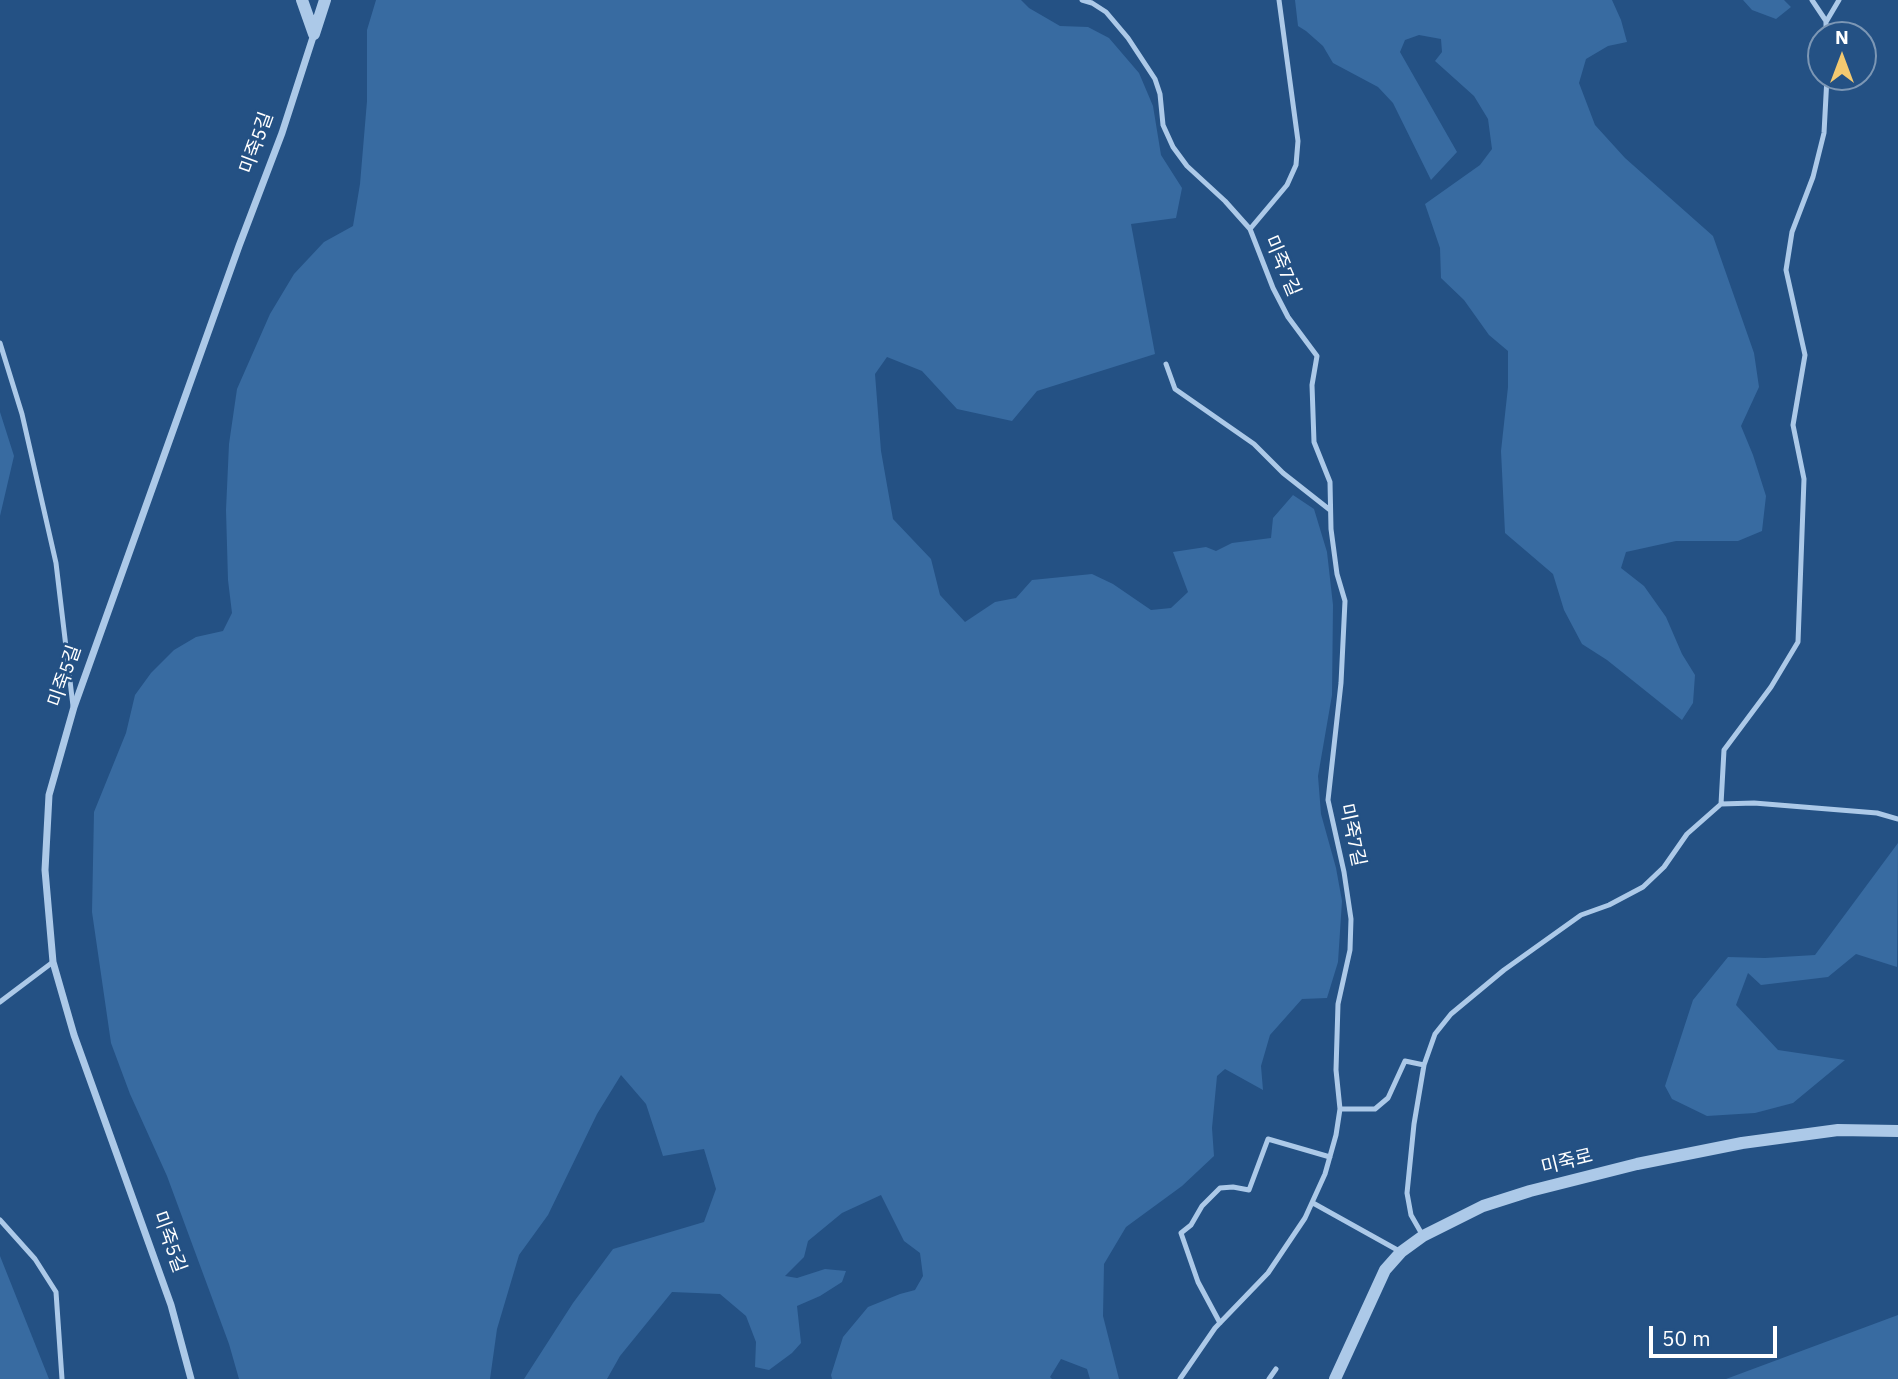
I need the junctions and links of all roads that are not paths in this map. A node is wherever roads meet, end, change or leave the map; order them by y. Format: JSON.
{"nodes":[{"id":1,"x":302,"y":0,"type":"edge"},
{"id":2,"x":325,"y":0,"type":"edge"},
{"id":3,"x":1082,"y":0,"type":"edge"},
{"id":4,"x":1279,"y":0,"type":"edge"},
{"id":5,"x":1812,"y":0,"type":"edge"},
{"id":6,"x":1839,"y":0,"type":"edge"},
{"id":7,"x":1825,"y":21,"type":"edge"},
{"id":8,"x":1827,"y":21,"type":"edge"},
{"id":9,"x":314,"y":34,"type":"junction"},
{"id":10,"x":1826,"y":91,"type":"edge"},
{"id":11,"x":1250,"y":229,"type":"junction"},
{"id":12,"x":0,"y":343,"type":"edge"},
{"id":13,"x":1166,"y":364,"type":"dead end"},
{"id":14,"x":1330,"y":510,"type":"junction"},
{"id":15,"x":74,"y":707,"type":"junction"},
{"id":16,"x":1721,"y":804,"type":"junction"},
{"id":17,"x":1898,"y":820,"type":"edge"},
{"id":18,"x":52,"y":962,"type":"junction"},
{"id":19,"x":0,"y":1002,"type":"edge"},
{"id":20,"x":1424,"y":1065,"type":"junction"},
{"id":21,"x":1340,"y":1109,"type":"junction"},
{"id":22,"x":1898,"y":1131,"type":"edge"},
{"id":23,"x":1330,"y":1157,"type":"junction"},
{"id":24,"x":1313,"y":1203,"type":"junction"},
{"id":25,"x":0,"y":1220,"type":"edge"},
{"id":26,"x":1423,"y":1236,"type":"junction"},
{"id":27,"x":1401,"y":1252,"type":"junction"},
{"id":28,"x":1220,"y":1323,"type":"junction"},
{"id":29,"x":1276,"y":1368,"type":"dead end"},
{"id":30,"x":62,"y":1379,"type":"edge"},
{"id":31,"x":191,"y":1379,"type":"edge"},
{"id":32,"x":1180,"y":1379,"type":"edge"},
{"id":33,"x":1269,"y":1379,"type":"edge"},
{"id":34,"x":1335,"y":1379,"type":"edge"}],
"edges":[{"from":1,"to":9,"type":"street"},
{"from":2,"to":9,"type":"street","name":"미죽5길"},
{"from":3,"to":11,"type":"lane"},
{"from":4,"to":11,"type":"lane"},
{"from":5,"to":7,"type":"lane"},
{"from":6,"to":8,"type":"lane"},
{"from":9,"to":15,"type":"street","name":"미죽5길"},
{"from":10,"to":16,"type":"lane"},
{"from":11,"to":14,"type":"lane","name":"미죽7길"},
{"from":12,"to":15,"type":"lane"},
{"from":13,"to":14,"type":"lane"},
{"from":14,"to":21,"type":"lane","name":"미죽7길"},
{"from":15,"to":18,"type":"street","name":"미죽5길"},
{"from":16,"to":17,"type":"lane"},
{"from":16,"to":20,"type":"lane"},
{"from":18,"to":19,"type":"lane"},
{"from":18,"to":31,"type":"street","name":"미죽5길"},
{"from":20,"to":21,"type":"lane"},
{"from":20,"to":26,"type":"lane"},
{"from":21,"to":23,"type":"lane","name":"미죽7길"},
{"from":22,"to":26,"type":"street","name":"미죽로"},
{"from":23,"to":24,"type":"lane","name":"미죽7길"},
{"from":23,"to":28,"type":"lane"},
{"from":24,"to":27,"type":"lane"},
{"from":24,"to":28,"type":"lane","name":"미죽7길"},
{"from":25,"to":30,"type":"lane"},
{"from":26,"to":27,"type":"street","name":"미죽로"},
{"from":27,"to":34,"type":"street","name":"미죽로"},
{"from":28,"to":32,"type":"lane","name":"미죽7길"},
{"from":29,"to":33,"type":"lane"}]}
